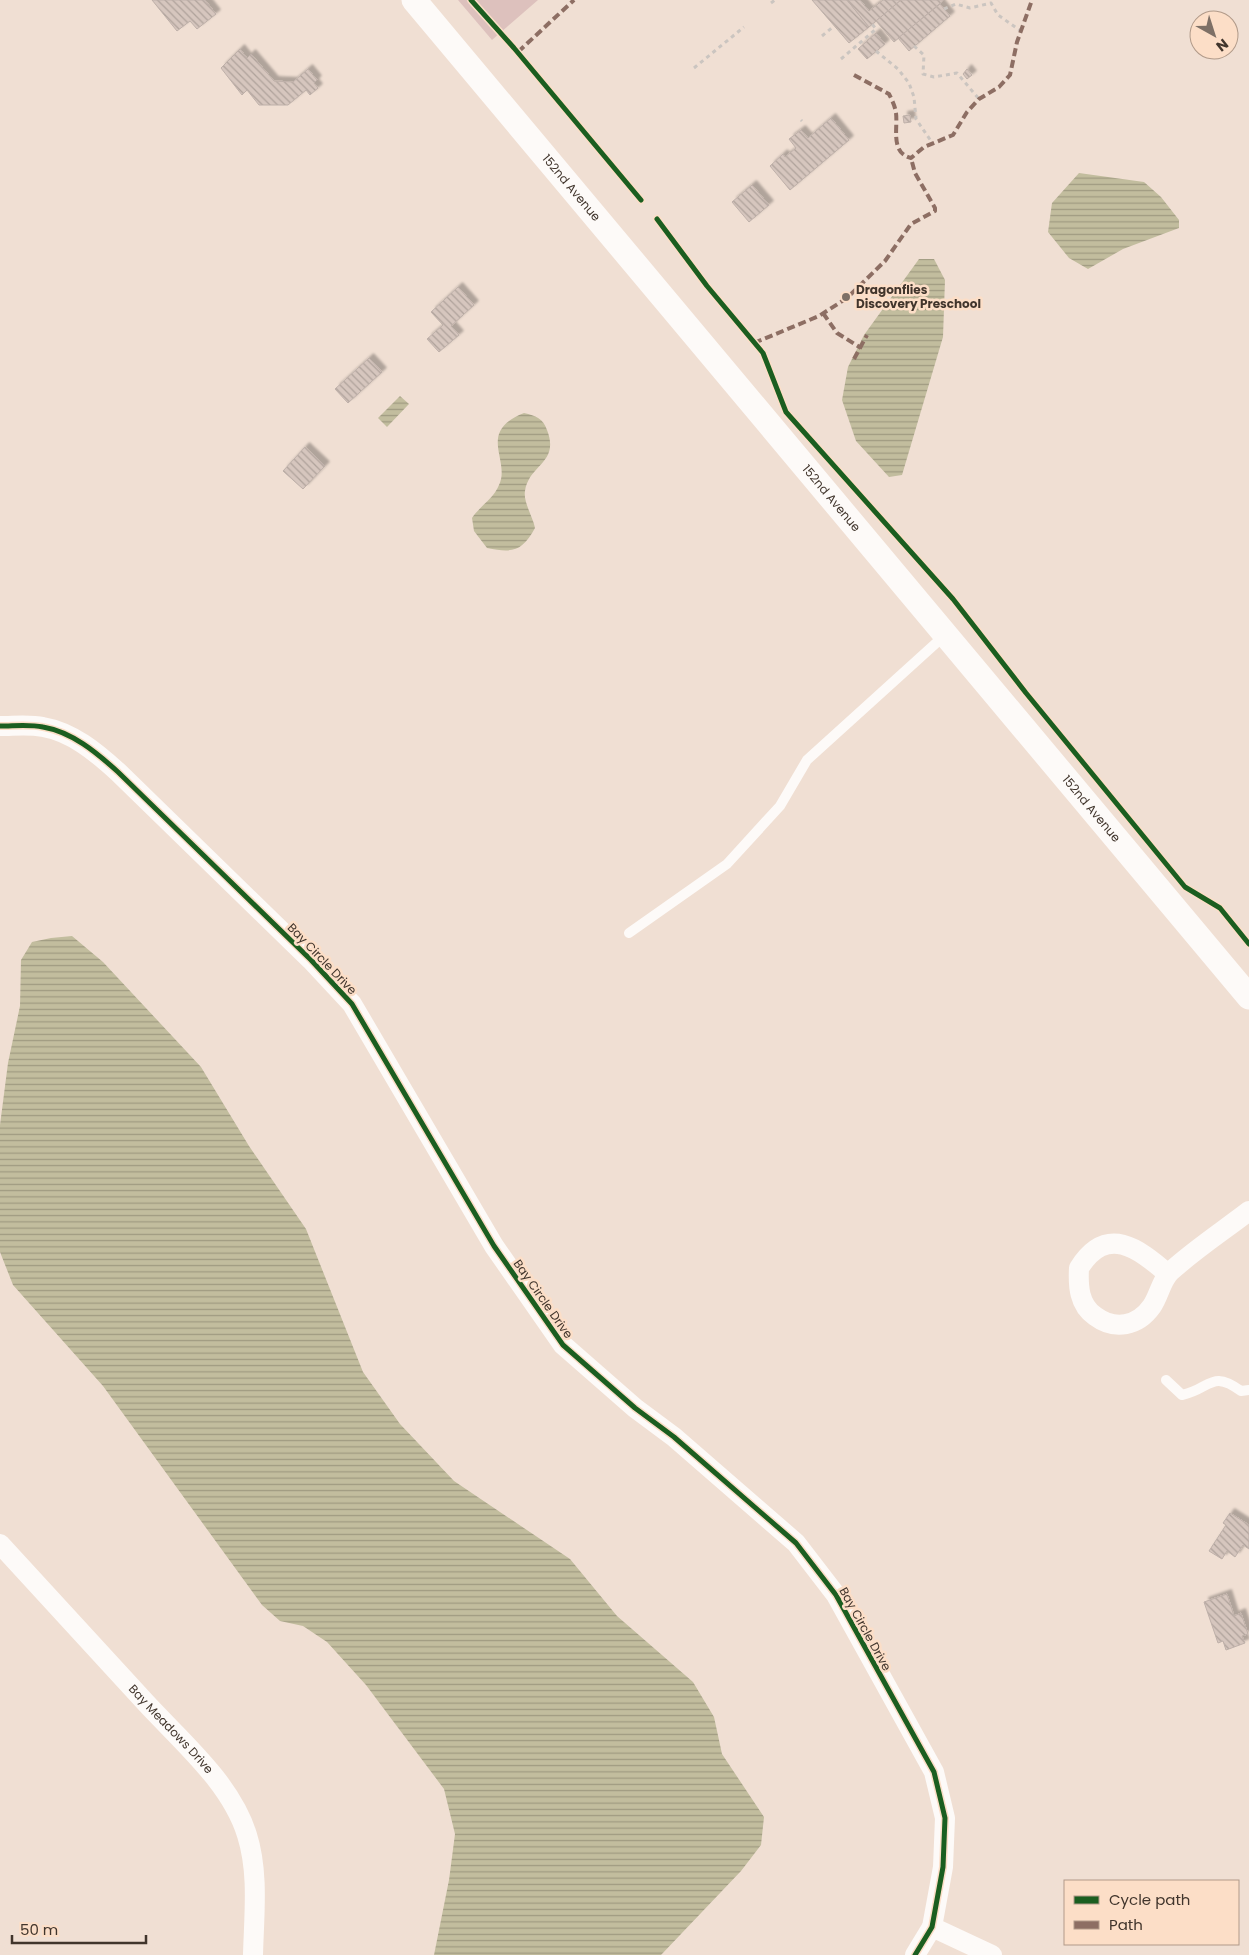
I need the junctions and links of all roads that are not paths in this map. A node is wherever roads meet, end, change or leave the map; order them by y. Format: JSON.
{"nodes":[{"id":1,"x":414,"y":0,"type":"edge"},
{"id":2,"x":945,"y":635,"type":"junction"},
{"id":3,"x":0,"y":726,"type":"edge"},
{"id":4,"x":629,"y":933,"type":"dead end"},
{"id":5,"x":1249,"y":997,"type":"edge"},
{"id":6,"x":1249,"y":1211,"type":"edge"},
{"id":7,"x":1168,"y":1274,"type":"junction"},
{"id":8,"x":1166,"y":1380,"type":"dead end"},
{"id":9,"x":1249,"y":1390,"type":"edge"},
{"id":10,"x":0,"y":1544,"type":"edge"},
{"id":11,"x":932,"y":1927,"type":"junction"},
{"id":12,"x":253,"y":1955,"type":"edge"},
{"id":13,"x":915,"y":1955,"type":"edge"},
{"id":14,"x":992,"y":1955,"type":"edge"}],
"edges":[{"from":1,"to":2,"type":"street","name":"152nd Avenue"},
{"from":2,"to":4,"type":"lane"},
{"from":2,"to":5,"type":"street","name":"152nd Avenue"},
{"from":3,"to":11,"type":"street","name":"Bay Circle Drive"},
{"from":6,"to":7,"type":"street"},
{"from":7,"to":7,"type":"street"},
{"from":8,"to":9,"type":"lane"},
{"from":10,"to":12,"type":"street","name":"Bay Meadows Drive"},
{"from":11,"to":13,"type":"street","name":"Bay Circle Drive"},
{"from":11,"to":14,"type":"street"}]}
